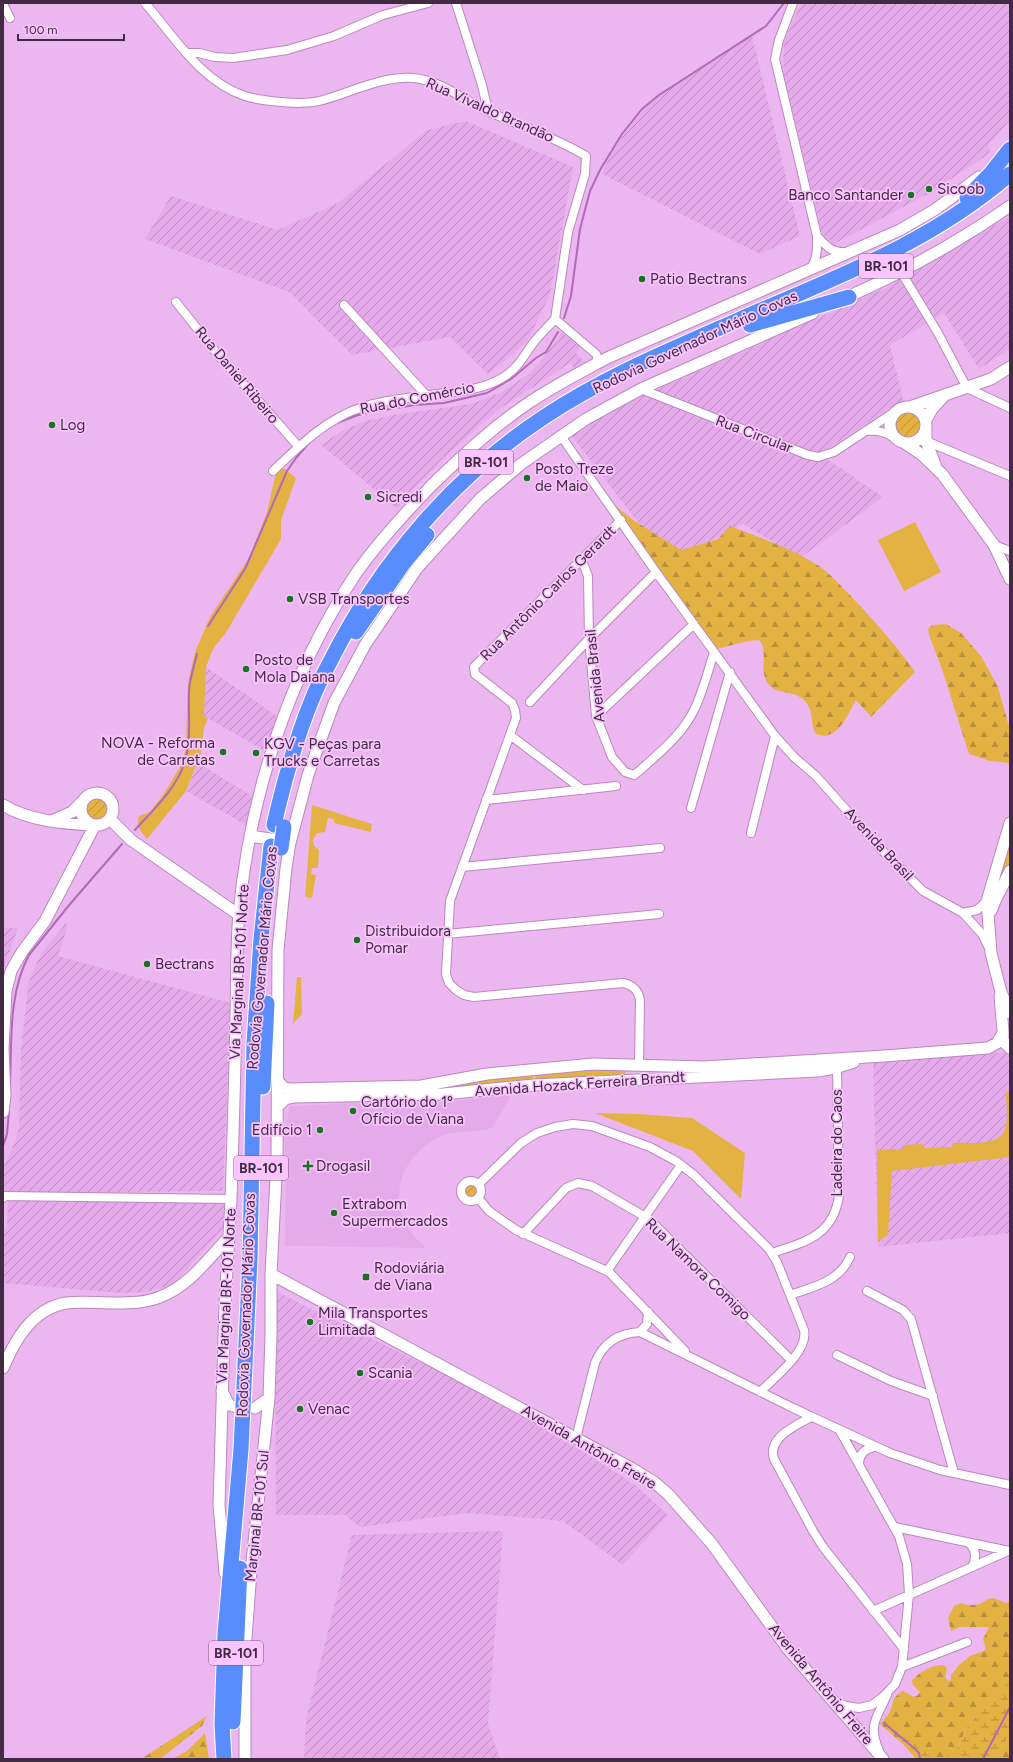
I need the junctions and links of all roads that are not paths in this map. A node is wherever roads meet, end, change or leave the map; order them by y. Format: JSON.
{"nodes":[{"id":1,"x":145,"y":3,"type":"edge"},
{"id":2,"x":428,"y":3,"type":"edge"},
{"id":3,"x":456,"y":3,"type":"edge"},
{"id":4,"x":793,"y":3,"type":"edge"},
{"id":5,"x":3,"y":4,"type":"edge"},
{"id":6,"x":10,"y":18,"type":"dead end"},
{"id":7,"x":187,"y":53,"type":"junction"},
{"id":8,"x":488,"y":111,"type":"junction"},
{"id":9,"x":1010,"y":149,"type":"edge"},
{"id":10,"x":1010,"y":174,"type":"edge"},
{"id":11,"x":1010,"y":187,"type":"edge"},
{"id":12,"x":1010,"y":206,"type":"edge"},
{"id":13,"x":817,"y":236,"type":"junction"},
{"id":14,"x":922,"y":236,"type":"junction"},
{"id":15,"x":851,"y":252,"type":"junction"},
{"id":16,"x":807,"y":272,"type":"junction"},
{"id":17,"x":901,"y":272,"type":"junction"},
{"id":18,"x":848,"y":297,"type":"junction"},
{"id":19,"x":176,"y":302,"type":"dead end"},
{"id":20,"x":344,"y":305,"type":"dead end"},
{"id":21,"x":555,"y":319,"type":"junction"},
{"id":22,"x":750,"y":325,"type":"junction"},
{"id":23,"x":599,"y":362,"type":"junction"},
{"id":24,"x":1010,"y":368,"type":"edge"},
{"id":25,"x":967,"y":388,"type":"junction"},
{"id":26,"x":641,"y":389,"type":"junction"},
{"id":27,"x":946,"y":395,"type":"junction"},
{"id":28,"x":427,"y":396,"type":"junction"},
{"id":29,"x":910,"y":406,"type":"junction"},
{"id":30,"x":1010,"y":408,"type":"edge"},
{"id":31,"x":896,"y":412,"type":"junction"},
{"id":32,"x":926,"y":424,"type":"junction"},
{"id":33,"x":864,"y":432,"type":"junction"},
{"id":34,"x":561,"y":436,"type":"junction"},
{"id":35,"x":899,"y":440,"type":"junction"},
{"id":36,"x":926,"y":441,"type":"junction"},
{"id":37,"x":298,"y":446,"type":"junction"},
{"id":38,"x":273,"y":471,"type":"dead end"},
{"id":39,"x":942,"y":474,"type":"junction"},
{"id":40,"x":1010,"y":476,"type":"edge"},
{"id":41,"x":621,"y":520,"type":"junction"},
{"id":42,"x":994,"y":545,"type":"junction"},
{"id":43,"x":1010,"y":551,"type":"edge"},
{"id":44,"x":581,"y":558,"type":"junction"},
{"id":45,"x":656,"y":572,"type":"junction"},
{"id":46,"x":1010,"y":579,"type":"edge"},
{"id":47,"x":694,"y":624,"type":"junction"},
{"id":48,"x":589,"y":639,"type":"junction"},
{"id":49,"x":714,"y":652,"type":"junction"},
{"id":50,"x":730,"y":672,"type":"junction"},
{"id":51,"x":530,"y":702,"type":"dead end"},
{"id":52,"x":596,"y":716,"type":"junction"},
{"id":53,"x":510,"y":735,"type":"junction"},
{"id":54,"x":775,"y":736,"type":"junction"},
{"id":55,"x":616,"y":786,"type":"dead end"},
{"id":56,"x":583,"y":790,"type":"junction"},
{"id":57,"x":486,"y":800,"type":"junction"},
{"id":58,"x":82,"y":802,"type":"junction"},
{"id":59,"x":3,"y":805,"type":"edge"},
{"id":60,"x":691,"y":808,"type":"dead end"},
{"id":61,"x":110,"y":818,"type":"junction"},
{"id":62,"x":51,"y":820,"type":"junction"},
{"id":63,"x":1010,"y":824,"type":"edge"},
{"id":64,"x":95,"y":825,"type":"junction"},
{"id":65,"x":751,"y":833,"type":"dead end"},
{"id":66,"x":250,"y":836,"type":"junction"},
{"id":67,"x":281,"y":838,"type":"junction"},
{"id":68,"x":1008,"y":840,"type":"edge"},
{"id":69,"x":660,"y":848,"type":"dead end"},
{"id":70,"x":462,"y":867,"type":"junction"},
{"id":71,"x":1009,"y":875,"type":"edge"},
{"id":72,"x":987,"y":901,"type":"junction"},
{"id":73,"x":963,"y":913,"type":"junction"},
{"id":74,"x":659,"y":914,"type":"dead end"},
{"id":75,"x":239,"y":915,"type":"junction"},
{"id":76,"x":989,"y":918,"type":"junction"},
{"id":77,"x":447,"y":934,"type":"junction"},
{"id":78,"x":992,"y":953,"type":"junction"},
{"id":79,"x":1001,"y":992,"type":"junction"},
{"id":80,"x":1010,"y":1013,"type":"edge"},
{"id":81,"x":1005,"y":1030,"type":"edge"},
{"id":82,"x":988,"y":1048,"type":"junction"},
{"id":83,"x":1010,"y":1048,"type":"edge"},
{"id":84,"x":884,"y":1056,"type":"junction"},
{"id":85,"x":639,"y":1064,"type":"junction"},
{"id":86,"x":837,"y":1068,"type":"junction"},
{"id":87,"x":640,"y":1080,"type":"junction"},
{"id":88,"x":278,"y":1081,"type":"junction"},
{"id":89,"x":392,"y":1092,"type":"junction"},
{"id":90,"x":278,"y":1106,"type":"junction"},
{"id":91,"x":3,"y":1112,"type":"edge"},
{"id":92,"x":681,"y":1165,"type":"junction"},
{"id":93,"x":479,"y":1184,"type":"junction"},
{"id":94,"x":3,"y":1198,"type":"edge"},
{"id":95,"x":231,"y":1198,"type":"junction"},
{"id":96,"x":479,"y":1199,"type":"junction"},
{"id":97,"x":645,"y":1216,"type":"junction"},
{"id":98,"x":523,"y":1234,"type":"junction"},
{"id":99,"x":228,"y":1238,"type":"junction"},
{"id":100,"x":772,"y":1253,"type":"junction"},
{"id":101,"x":850,"y":1257,"type":"dead end"},
{"id":102,"x":607,"y":1271,"type":"junction"},
{"id":103,"x":271,"y":1274,"type":"junction"},
{"id":104,"x":867,"y":1291,"type":"dead end"},
{"id":105,"x":790,"y":1295,"type":"junction"},
{"id":106,"x":648,"y":1312,"type":"junction"},
{"id":107,"x":640,"y":1332,"type":"junction"},
{"id":108,"x":836,"y":1355,"type":"dead end"},
{"id":109,"x":689,"y":1356,"type":"junction"},
{"id":110,"x":791,"y":1360,"type":"junction"},
{"id":111,"x":3,"y":1368,"type":"edge"},
{"id":112,"x":222,"y":1391,"type":"junction"},
{"id":113,"x":760,"y":1392,"type":"junction"},
{"id":114,"x":932,"y":1396,"type":"junction"},
{"id":115,"x":269,"y":1398,"type":"junction"},
{"id":116,"x":241,"y":1408,"type":"dead end"},
{"id":117,"x":255,"y":1408,"type":"dead end"},
{"id":118,"x":811,"y":1417,"type":"junction"},
{"id":119,"x":840,"y":1431,"type":"junction"},
{"id":120,"x":576,"y":1438,"type":"junction"},
{"id":121,"x":874,"y":1447,"type":"junction"},
{"id":122,"x":859,"y":1464,"type":"junction"},
{"id":123,"x":954,"y":1473,"type":"junction"},
{"id":124,"x":1010,"y":1485,"type":"edge"},
{"id":125,"x":895,"y":1527,"type":"junction"},
{"id":126,"x":969,"y":1543,"type":"junction"},
{"id":127,"x":1009,"y":1551,"type":"edge"},
{"id":128,"x":972,"y":1567,"type":"junction"},
{"id":129,"x":909,"y":1595,"type":"junction"},
{"id":130,"x":228,"y":1598,"type":"junction"},
{"id":131,"x":873,"y":1611,"type":"junction"},
{"id":132,"x":967,"y":1642,"type":"dead end"},
{"id":133,"x":904,"y":1649,"type":"junction"},
{"id":134,"x":902,"y":1667,"type":"junction"},
{"id":135,"x":888,"y":1693,"type":"junction"},
{"id":136,"x":833,"y":1700,"type":"junction"},
{"id":137,"x":882,"y":1756,"type":"edge"},
{"id":138,"x":224,"y":1759,"type":"edge"},
{"id":139,"x":233,"y":1759,"type":"edge"},
{"id":140,"x":245,"y":1759,"type":"edge"}],
"edges":[{"from":1,"to":7,"type":"street","name":"Rua Vivaldo Brandão"},
{"from":2,"to":7,"type":"street"},
{"from":3,"to":8,"type":"street"},
{"from":4,"to":13,"type":"street"},
{"from":5,"to":6,"type":"street"},
{"from":7,"to":8,"type":"street","name":"Rua Vivaldo Brandão"},
{"from":8,"to":21,"type":"street","name":"Rua Vivaldo Brandão"},
{"from":9,"to":14,"type":"highway"},
{"from":9,"to":15,"type":"street","name":"Via Marginal BR-101 Norte"},
{"from":10,"to":14,"type":"highway","name":"Rodovia Governador Mário Covas","number":"BR-101"},
{"from":11,"to":22,"type":"highway","name":"Rodovia Governador Mário Covas","number":"BR-101"},
{"from":12,"to":17,"type":"street","name":"Marginal BR-101 Sul"},
{"from":13,"to":15,"type":"street"},
{"from":13,"to":16,"type":"street"},
{"from":14,"to":67,"type":"highway","name":"Rodovia Governador Mário Covas","number":"BR-101"},
{"from":15,"to":16,"type":"street","name":"Via Marginal BR-101 Norte"},
{"from":16,"to":23,"type":"street","name":"Via Marginal BR-101 Norte"},
{"from":17,"to":18,"type":"street","name":"Marginal BR-101 Sul"},
{"from":17,"to":25,"type":"street"},
{"from":18,"to":22,"type":"highway"},
{"from":18,"to":26,"type":"street","name":"Marginal BR-101 Sul"},
{"from":19,"to":37,"type":"street","name":"Rua Daniel Ribeiro"},
{"from":20,"to":28,"type":"street"},
{"from":21,"to":23,"type":"street"},
{"from":21,"to":28,"type":"street","name":"Rua do Comércio"},
{"from":22,"to":67,"type":"highway","name":"Rodovia Governador Mário Covas","number":"BR-101"},
{"from":23,"to":66,"type":"street","name":"Via Marginal BR-101 Norte"},
{"from":24,"to":25,"type":"street"},
{"from":25,"to":27,"type":"street"},
{"from":25,"to":30,"type":"street"},
{"from":26,"to":33,"type":"street","name":"Rua Circular"},
{"from":26,"to":34,"type":"street","name":"Marginal BR-101 Sul"},
{"from":27,"to":29,"type":"street"},
{"from":27,"to":32,"type":"street"},
{"from":28,"to":37,"type":"street","name":"Rua do Comércio"},
{"from":29,"to":31,"type":"street"},
{"from":29,"to":32,"type":"street"},
{"from":31,"to":33,"type":"street","name":"Rua Circular"},
{"from":31,"to":35,"type":"street"},
{"from":32,"to":35,"type":"street"},
{"from":32,"to":36,"type":"street"},
{"from":33,"to":35,"type":"street"},
{"from":34,"to":41,"type":"street","name":"Avenida Brasil"},
{"from":34,"to":67,"type":"street","name":"Marginal BR-101 Sul"},
{"from":35,"to":39,"type":"street"},
{"from":36,"to":39,"type":"street"},
{"from":36,"to":40,"type":"street"},
{"from":37,"to":38,"type":"street","name":"Rua do Comércio"},
{"from":39,"to":42,"type":"street"},
{"from":41,"to":44,"type":"street","name":"Rua Antônio Carlos Gerardt"},
{"from":41,"to":45,"type":"street","name":"Avenida Brasil"},
{"from":42,"to":43,"type":"street"},
{"from":42,"to":46,"type":"street"},
{"from":44,"to":48,"type":"street","name":"Avenida Brasil"},
{"from":44,"to":53,"type":"street","name":"Rua Antônio Carlos Gerardt"},
{"from":45,"to":47,"type":"street","name":"Avenida Brasil"},
{"from":45,"to":48,"type":"street"},
{"from":47,"to":49,"type":"street","name":"Avenida Brasil"},
{"from":47,"to":52,"type":"street"},
{"from":48,"to":51,"type":"street"},
{"from":48,"to":52,"type":"street","name":"Avenida Brasil"},
{"from":49,"to":50,"type":"street","name":"Avenida Brasil"},
{"from":49,"to":52,"type":"street","name":"Avenida Brasil"},
{"from":50,"to":54,"type":"street","name":"Avenida Brasil"},
{"from":50,"to":60,"type":"street"},
{"from":53,"to":56,"type":"street"},
{"from":53,"to":57,"type":"street"},
{"from":54,"to":65,"type":"street"},
{"from":54,"to":73,"type":"street","name":"Avenida Brasil"},
{"from":55,"to":56,"type":"street"},
{"from":56,"to":57,"type":"street"},
{"from":57,"to":70,"type":"street"},
{"from":58,"to":61,"type":"street"},
{"from":58,"to":62,"type":"street"},
{"from":58,"to":64,"type":"street"},
{"from":59,"to":62,"type":"street"},
{"from":61,"to":64,"type":"street"},
{"from":61,"to":75,"type":"street"},
{"from":62,"to":64,"type":"street"},
{"from":63,"to":68,"type":"street"},
{"from":64,"to":91,"type":"street"},
{"from":66,"to":67,"type":"street"},
{"from":66,"to":75,"type":"street","name":"Via Marginal BR-101 Norte"},
{"from":67,"to":88,"type":"street","name":"Marginal BR-101 Sul"},
{"from":67,"to":130,"type":"highway","name":"Rodovia Governador Mário Covas","number":"BR-101"},
{"from":67,"to":139,"type":"highway","name":"Rodovia Governador Mário Covas","number":"BR-101"},
{"from":68,"to":72,"type":"street"},
{"from":69,"to":70,"type":"street"},
{"from":70,"to":77,"type":"street"},
{"from":71,"to":76,"type":"street"},
{"from":72,"to":73,"type":"street"},
{"from":72,"to":76,"type":"street"},
{"from":73,"to":78,"type":"street","name":"Avenida Brasil"},
{"from":74,"to":77,"type":"street"},
{"from":75,"to":95,"type":"street","name":"Via Marginal BR-101 Norte"},
{"from":76,"to":78,"type":"street"},
{"from":77,"to":85,"type":"street"},
{"from":78,"to":79,"type":"street"},
{"from":79,"to":80,"type":"street"},
{"from":79,"to":81,"type":"street"},
{"from":81,"to":82,"type":"street"},
{"from":81,"to":83,"type":"street"},
{"from":82,"to":83,"type":"street","name":"Avenida Hozack Ferreira Brandt"},
{"from":82,"to":84,"type":"street","name":"Avenida Hozack Ferreira Brandt"},
{"from":84,"to":85,"type":"street","name":"Avenida Hozack Ferreira Brandt"},
{"from":84,"to":86,"type":"street","name":"Avenida Hozack Ferreira Brandt"},
{"from":85,"to":87,"type":"street"},
{"from":85,"to":89,"type":"street","name":"Avenida Hozack Ferreira Brandt"},
{"from":86,"to":87,"type":"street","name":"Avenida Hozack Ferreira Brandt"},
{"from":86,"to":100,"type":"street","name":"Ladeira do Caos"},
{"from":87,"to":89,"type":"street","name":"Avenida Hozack Ferreira Brandt"},
{"from":88,"to":89,"type":"street","name":"Avenida Hozack Ferreira Brandt"},
{"from":88,"to":90,"type":"street","name":"Marginal BR-101 Sul"},
{"from":89,"to":90,"type":"street","name":"Avenida Hozack Ferreira Brandt"},
{"from":90,"to":103,"type":"street","name":"Marginal BR-101 Sul"},
{"from":92,"to":93,"type":"street"},
{"from":92,"to":97,"type":"street"},
{"from":92,"to":100,"type":"street"},
{"from":93,"to":96,"type":"street"},
{"from":93,"to":96,"type":"street"},
{"from":94,"to":95,"type":"street"},
{"from":95,"to":99,"type":"street","name":"Via Marginal BR-101 Norte"},
{"from":96,"to":98,"type":"street"},
{"from":97,"to":98,"type":"street","name":"Rua Namora Comigo"},
{"from":97,"to":102,"type":"street"},
{"from":97,"to":110,"type":"street","name":"Rua Namora Comigo"},
{"from":98,"to":102,"type":"street"},
{"from":99,"to":111,"type":"street"},
{"from":99,"to":112,"type":"street","name":"Via Marginal BR-101 Norte"},
{"from":100,"to":105,"type":"street"},
{"from":101,"to":105,"type":"street"},
{"from":102,"to":106,"type":"street"},
{"from":103,"to":115,"type":"street","name":"Marginal BR-101 Sul"},
{"from":103,"to":120,"type":"street","name":"Avenida Antônio Freire"},
{"from":104,"to":114,"type":"street"},
{"from":105,"to":110,"type":"street"},
{"from":106,"to":107,"type":"street"},
{"from":106,"to":109,"type":"street"},
{"from":107,"to":109,"type":"street"},
{"from":107,"to":120,"type":"street"},
{"from":108,"to":114,"type":"street"},
{"from":109,"to":113,"type":"street"},
{"from":110,"to":113,"type":"street"},
{"from":112,"to":116,"type":"street"},
{"from":112,"to":130,"type":"street","name":"Via Marginal BR-101 Norte"},
{"from":113,"to":118,"type":"street"},
{"from":114,"to":123,"type":"street"},
{"from":115,"to":117,"type":"street"},
{"from":115,"to":140,"type":"street","name":"Marginal BR-101 Sul"},
{"from":118,"to":119,"type":"street"},
{"from":118,"to":131,"type":"street"},
{"from":119,"to":121,"type":"street"},
{"from":119,"to":122,"type":"street"},
{"from":120,"to":136,"type":"street","name":"Avenida Antônio Freire"},
{"from":121,"to":122,"type":"street"},
{"from":121,"to":123,"type":"street"},
{"from":122,"to":125,"type":"street"},
{"from":123,"to":124,"type":"street"},
{"from":125,"to":126,"type":"street"},
{"from":125,"to":129,"type":"street"},
{"from":126,"to":127,"type":"street"},
{"from":126,"to":128,"type":"street"},
{"from":127,"to":128,"type":"street"},
{"from":128,"to":129,"type":"street"},
{"from":129,"to":131,"type":"street"},
{"from":129,"to":133,"type":"street"},
{"from":130,"to":138,"type":"highway","name":"Rodovia Governador Mário Covas","number":"BR-101"},
{"from":131,"to":133,"type":"street"},
{"from":132,"to":134,"type":"street"},
{"from":133,"to":134,"type":"street"},
{"from":134,"to":135,"type":"street"},
{"from":135,"to":136,"type":"street"},
{"from":135,"to":137,"type":"street"},
{"from":136,"to":137,"type":"street","name":"Avenida Antônio Freire"}]}
